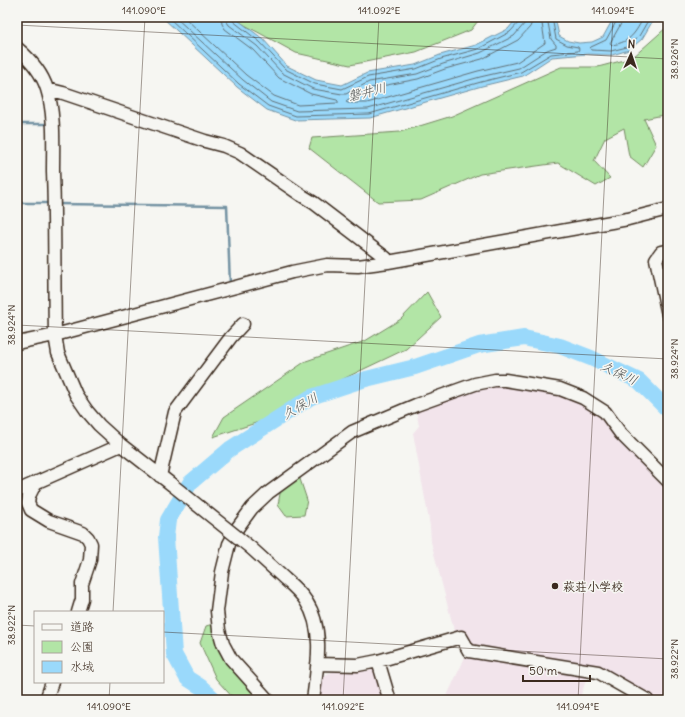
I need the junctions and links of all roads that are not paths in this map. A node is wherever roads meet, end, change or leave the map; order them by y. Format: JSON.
{"nodes":[{"id":1,"x":17,"y":48,"type":"edge"},
{"id":2,"x":47,"y":89,"type":"junction"},
{"id":3,"x":668,"y":209,"type":"edge"},
{"id":4,"x":668,"y":251,"type":"edge"},
{"id":5,"x":388,"y":262,"type":"junction"},
{"id":6,"x":668,"y":315,"type":"edge"},
{"id":7,"x":243,"y":324,"type":"dead end"},
{"id":8,"x":55,"y":335,"type":"junction"},
{"id":9,"x":17,"y":343,"type":"edge"},
{"id":10,"x":121,"y":445,"type":"junction"},
{"id":11,"x":160,"y":476,"type":"junction"},
{"id":12,"x":668,"y":481,"type":"edge"},
{"id":13,"x":36,"y":482,"type":"junction"},
{"id":14,"x":17,"y":491,"type":"edge"},
{"id":15,"x":78,"y":611,"type":"edge"},
{"id":16,"x":378,"y":661,"type":"junction"},
{"id":17,"x":317,"y":664,"type":"junction"},
{"id":18,"x":52,"y":683,"type":"edge"},
{"id":19,"x":46,"y":700,"type":"edge"},
{"id":20,"x":268,"y":700,"type":"edge"},
{"id":21,"x":313,"y":700,"type":"edge"},
{"id":22,"x":388,"y":700,"type":"edge"},
{"id":23,"x":647,"y":700,"type":"edge"}],
"edges":[{"from":1,"to":2,"type":"street"},
{"from":2,"to":5,"type":"street"},
{"from":2,"to":8,"type":"street"},
{"from":3,"to":5,"type":"street"},
{"from":4,"to":6,"type":"street"},
{"from":5,"to":8,"type":"street"},
{"from":7,"to":11,"type":"street"},
{"from":8,"to":9,"type":"street"},
{"from":8,"to":10,"type":"street"},
{"from":10,"to":11,"type":"street"},
{"from":10,"to":13,"type":"street"},
{"from":11,"to":17,"type":"street","bridge":true},
{"from":12,"to":20,"type":"street"},
{"from":13,"to":14,"type":"street"},
{"from":13,"to":15,"type":"street"},
{"from":16,"to":17,"type":"street"},
{"from":16,"to":22,"type":"street"},
{"from":16,"to":23,"type":"street"},
{"from":17,"to":21,"type":"street"},
{"from":18,"to":19,"type":"street"}]}
